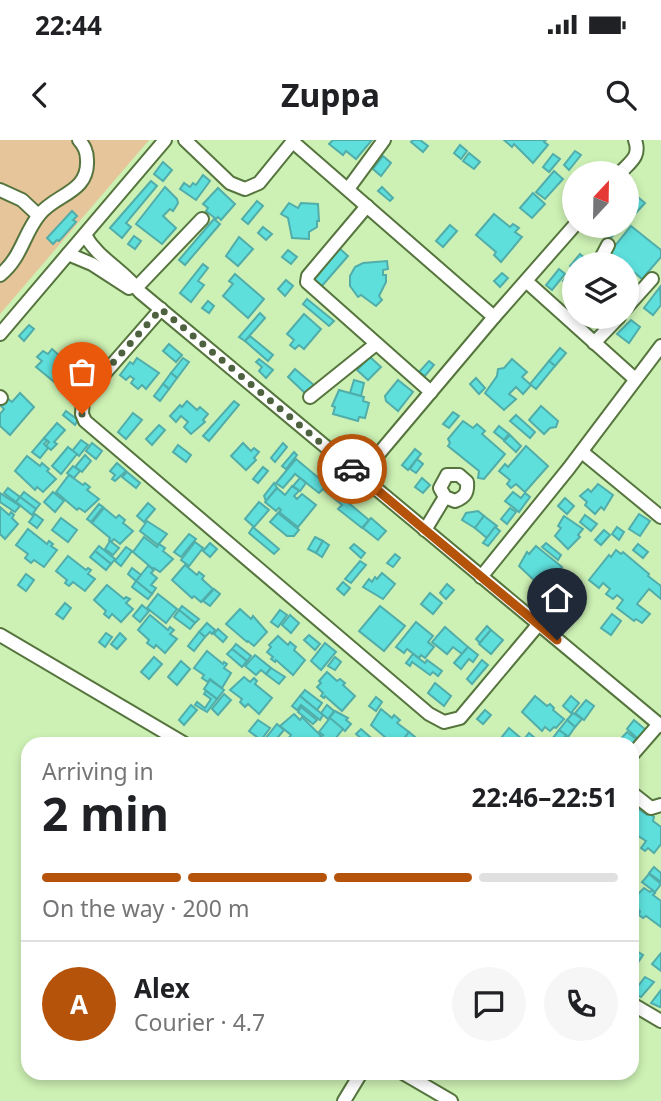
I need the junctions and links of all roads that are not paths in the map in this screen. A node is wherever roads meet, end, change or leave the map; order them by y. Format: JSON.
{"nodes":[{"id":1,"x":165,"y":140,"type":"edge"},
{"id":2,"x":185,"y":140,"type":"edge"},
{"id":3,"x":384,"y":140,"type":"edge"},
{"id":4,"x":627,"y":140,"type":"edge"},
{"id":5,"x":635,"y":140,"type":"edge"},
{"id":6,"x":293,"y":141,"type":"edge"},
{"id":7,"x":82,"y":142,"type":"edge"},
{"id":8,"x":195,"y":150,"type":"junction"},
{"id":9,"x":154,"y":155,"type":"junction"},
{"id":10,"x":625,"y":161,"type":"edge"},
{"id":11,"x":632,"y":161,"type":"edge"},
{"id":12,"x":348,"y":189,"type":"junction"},
{"id":13,"x":0,"y":190,"type":"edge"},
{"id":14,"x":367,"y":206,"type":"junction"},
{"id":15,"x":38,"y":215,"type":"junction"},
{"id":16,"x":202,"y":219,"type":"dead end"},
{"id":17,"x":85,"y":235,"type":"junction"},
{"id":18,"x":564,"y":238,"type":"edge"},
{"id":19,"x":608,"y":244,"type":"dead end"},
{"id":20,"x":604,"y":252,"type":"edge"},
{"id":21,"x":68,"y":254,"type":"junction"},
{"id":22,"x":0,"y":275,"type":"edge"},
{"id":23,"x":652,"y":279,"type":"dead end"},
{"id":24,"x":526,"y":281,"type":"junction"},
{"id":25,"x":639,"y":287,"type":"edge"},
{"id":26,"x":138,"y":290,"type":"junction"},
{"id":27,"x":161,"y":309,"type":"junction"},
{"id":28,"x":494,"y":317,"type":"junction"},
{"id":29,"x":606,"y":329,"type":"edge"},
{"id":30,"x":0,"y":334,"type":"edge"},
{"id":31,"x":594,"y":343,"type":"junction"},
{"id":32,"x":376,"y":344,"type":"junction"},
{"id":33,"x":661,"y":346,"type":"edge"},
{"id":34,"x":635,"y":379,"type":"junction"},
{"id":35,"x":431,"y":392,"type":"junction"},
{"id":36,"x":310,"y":397,"type":"dead end"},
{"id":37,"x":582,"y":452,"type":"junction"},
{"id":38,"x":360,"y":476,"type":"junction"},
{"id":39,"x":445,"y":497,"type":"dead end"},
{"id":40,"x":661,"y":517,"type":"edge"},
{"id":41,"x":425,"y":530,"type":"junction"},
{"id":42,"x":481,"y":577,"type":"junction"},
{"id":43,"x":538,"y":625,"type":"junction"},
{"id":44,"x":0,"y":635,"type":"edge"},
{"id":45,"x":658,"y":719,"type":"edge"},
{"id":46,"x":173,"y":737,"type":"edge"},
{"id":47,"x":639,"y":745,"type":"edge"},
{"id":48,"x":639,"y":799,"type":"edge"},
{"id":49,"x":661,"y":805,"type":"edge"},
{"id":50,"x":639,"y":1008,"type":"edge"},
{"id":51,"x":661,"y":1021,"type":"edge"},
{"id":52,"x":357,"y":1080,"type":"edge"},
{"id":53,"x":415,"y":1080,"type":"edge"},
{"id":54,"x":344,"y":1101,"type":"edge"},
{"id":55,"x":451,"y":1101,"type":"edge"}],
"edges":[{"from":1,"to":9,"type":"street"},
{"from":2,"to":8,"type":"street"},
{"from":3,"to":12,"type":"street"},
{"from":4,"to":10,"type":"street"},
{"from":5,"to":11,"type":"street"},
{"from":6,"to":8,"type":"street"},
{"from":6,"to":12,"type":"street"},
{"from":7,"to":15,"type":"street"},
{"from":8,"to":9,"type":"street"},
{"from":9,"to":17,"type":"street"},
{"from":12,"to":14,"type":"street"},
{"from":13,"to":15,"type":"street"},
{"from":14,"to":28,"type":"street"},
{"from":14,"to":32,"type":"street"},
{"from":15,"to":22,"type":"street"},
{"from":16,"to":26,"type":"street"},
{"from":17,"to":21,"type":"street"},
{"from":17,"to":26,"type":"street"},
{"from":18,"to":24,"type":"street"},
{"from":19,"to":20,"type":"street"},
{"from":21,"to":26,"type":"street"},
{"from":21,"to":30,"type":"street"},
{"from":23,"to":25,"type":"street"},
{"from":24,"to":28,"type":"street"},
{"from":24,"to":31,"type":"street"},
{"from":26,"to":27,"type":"street"},
{"from":27,"to":38,"type":"street"},
{"from":27,"to":43,"type":"street"},
{"from":28,"to":35,"type":"street"},
{"from":29,"to":31,"type":"street"},
{"from":31,"to":34,"type":"street"},
{"from":32,"to":35,"type":"street"},
{"from":32,"to":36,"type":"street"},
{"from":33,"to":34,"type":"street"},
{"from":34,"to":37,"type":"street"},
{"from":35,"to":38,"type":"street"},
{"from":37,"to":40,"type":"street"},
{"from":37,"to":42,"type":"street"},
{"from":38,"to":41,"type":"street"},
{"from":39,"to":41,"type":"street"},
{"from":41,"to":42,"type":"street"},
{"from":42,"to":43,"type":"street"},
{"from":43,"to":45,"type":"street"},
{"from":44,"to":46,"type":"street"},
{"from":45,"to":47,"type":"street"},
{"from":48,"to":49,"type":"street"},
{"from":50,"to":51,"type":"street"},
{"from":52,"to":54,"type":"street"},
{"from":53,"to":55,"type":"street"}]}
